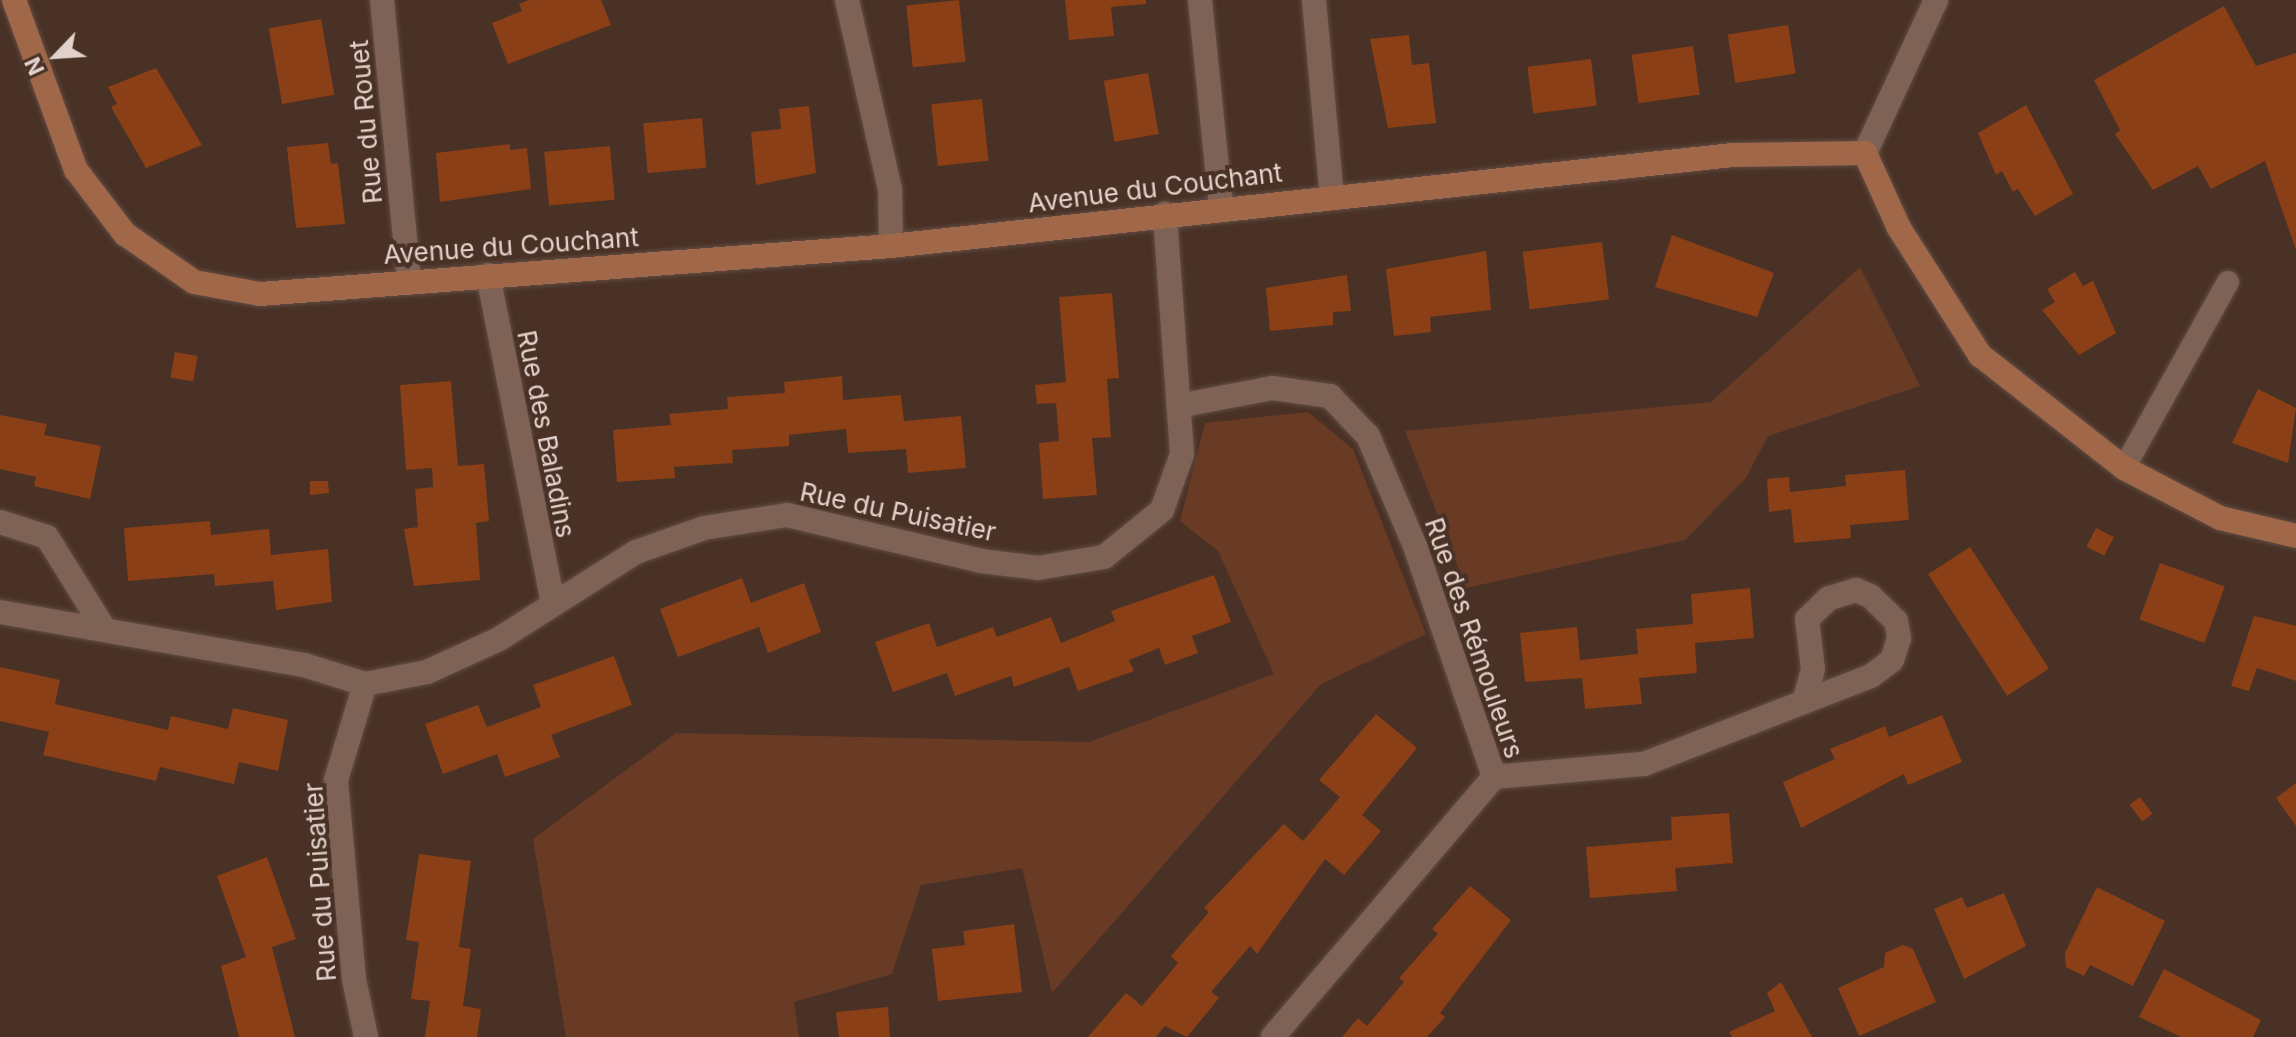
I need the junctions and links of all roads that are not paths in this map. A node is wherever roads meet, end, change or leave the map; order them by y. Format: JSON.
{"nodes":[{"id":1,"x":14,"y":0,"type":"edge"},
{"id":2,"x":847,"y":0,"type":"edge"},
{"id":3,"x":1200,"y":0,"type":"edge"},
{"id":4,"x":1314,"y":0,"type":"edge"},
{"id":5,"x":1936,"y":0,"type":"edge"},
{"id":6,"x":388,"y":2,"type":"edge"},
{"id":7,"x":1865,"y":153,"type":"junction"},
{"id":8,"x":1332,"y":197,"type":"junction"},
{"id":9,"x":1221,"y":206,"type":"junction"},
{"id":10,"x":1165,"y":214,"type":"junction"},
{"id":11,"x":891,"y":246,"type":"junction"},
{"id":12,"x":488,"y":275,"type":"junction"},
{"id":13,"x":409,"y":280,"type":"junction"},
{"id":14,"x":2228,"y":282,"type":"dead end"},
{"id":15,"x":1183,"y":405,"type":"junction"},
{"id":16,"x":2124,"y":468,"type":"junction"},
{"id":17,"x":0,"y":522,"type":"edge"},
{"id":18,"x":2296,"y":536,"type":"edge"},
{"id":19,"x":553,"y":603,"type":"junction"},
{"id":20,"x":0,"y":612,"type":"edge"},
{"id":21,"x":105,"y":630,"type":"junction"},
{"id":22,"x":365,"y":684,"type":"junction"},
{"id":23,"x":1805,"y":698,"type":"junction"},
{"id":24,"x":1494,"y":777,"type":"junction"},
{"id":25,"x":366,"y":1037,"type":"edge"},
{"id":26,"x":1273,"y":1037,"type":"edge"}],
"edges":[{"from":1,"to":13,"type":"street","name":"Avenue du Couchant"},
{"from":2,"to":11,"type":"street"},
{"from":3,"to":9,"type":"street"},
{"from":4,"to":8,"type":"street"},
{"from":5,"to":7,"type":"street"},
{"from":6,"to":13,"type":"street","name":"Rue du Rouet"},
{"from":7,"to":8,"type":"street","name":"Avenue du Couchant"},
{"from":7,"to":16,"type":"street"},
{"from":8,"to":9,"type":"street","name":"Avenue du Couchant"},
{"from":9,"to":10,"type":"street","name":"Avenue du Couchant"},
{"from":10,"to":11,"type":"street","name":"Avenue du Couchant"},
{"from":10,"to":15,"type":"street","name":"Rue du Puisatier"},
{"from":11,"to":12,"type":"street","name":"Avenue du Couchant"},
{"from":12,"to":13,"type":"street","name":"Avenue du Couchant"},
{"from":12,"to":19,"type":"street","name":"Rue des Baladins"},
{"from":14,"to":16,"type":"lane"},
{"from":15,"to":19,"type":"street","name":"Rue du Puisatier"},
{"from":15,"to":24,"type":"street","name":"Rue des Rémouleurs"},
{"from":16,"to":18,"type":"street"},
{"from":17,"to":21,"type":"street"},
{"from":19,"to":22,"type":"street","name":"Rue du Puisatier"},
{"from":20,"to":21,"type":"street"},
{"from":21,"to":22,"type":"street"},
{"from":22,"to":25,"type":"street","name":"Rue du Puisatier"},
{"from":23,"to":23,"type":"street"},
{"from":23,"to":24,"type":"street"},
{"from":24,"to":26,"type":"street","name":"Rue des Rémouleurs"}]}
